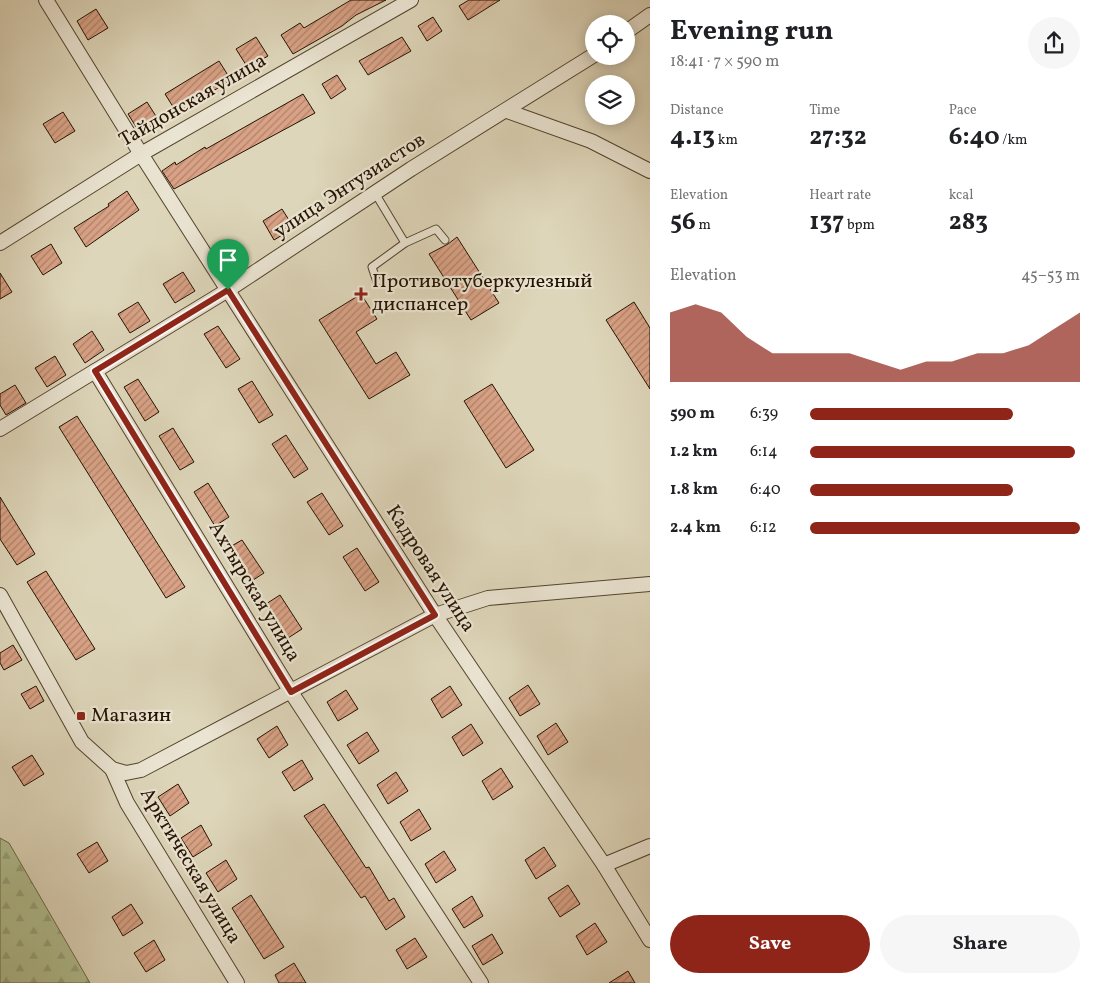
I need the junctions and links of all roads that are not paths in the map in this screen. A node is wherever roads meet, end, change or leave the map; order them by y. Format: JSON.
{"nodes":[{"id":1,"x":46,"y":0,"type":"edge"},
{"id":2,"x":411,"y":0,"type":"edge"},
{"id":3,"x":650,"y":15,"type":"edge"},
{"id":4,"x":635,"y":26,"type":"edge"},
{"id":5,"x":585,"y":60,"type":"edge"},
{"id":6,"x":507,"y":111,"type":"junction"},
{"id":7,"x":141,"y":154,"type":"junction"},
{"id":8,"x":650,"y":171,"type":"edge"},
{"id":9,"x":375,"y":193,"type":"junction"},
{"id":10,"x":445,"y":240,"type":"dead end"},
{"id":11,"x":0,"y":243,"type":"edge"},
{"id":12,"x":406,"y":243,"type":"junction"},
{"id":13,"x":377,"y":282,"type":"dead end"},
{"id":14,"x":228,"y":290,"type":"junction"},
{"id":15,"x":95,"y":371,"type":"junction"},
{"id":16,"x":0,"y":429,"type":"edge"},
{"id":17,"x":650,"y":584,"type":"edge"},
{"id":18,"x":0,"y":594,"type":"edge"},
{"id":19,"x":435,"y":615,"type":"junction"},
{"id":20,"x":291,"y":692,"type":"junction"},
{"id":21,"x":112,"y":769,"type":"junction"},
{"id":22,"x":650,"y":846,"type":"edge"},
{"id":23,"x":604,"y":865,"type":"junction"},
{"id":24,"x":650,"y":940,"type":"edge"},
{"id":25,"x":237,"y":983,"type":"edge"},
{"id":26,"x":481,"y":983,"type":"edge"}],
"edges":[{"from":1,"to":7,"type":"street","name":"Кадровая улица"},
{"from":2,"to":7,"type":"street","name":"Тайдонская улица"},
{"from":3,"to":4,"type":"street"},
{"from":5,"to":6,"type":"street","name":"улица Энтузиастов"},
{"from":6,"to":8,"type":"street"},
{"from":6,"to":9,"type":"street","name":"улица Энтузиастов"},
{"from":7,"to":11,"type":"street","name":"Тайдонская улица"},
{"from":7,"to":14,"type":"street","name":"Кадровая улица"},
{"from":9,"to":12,"type":"lane"},
{"from":9,"to":14,"type":"street","name":"улица Энтузиастов"},
{"from":10,"to":12,"type":"lane"},
{"from":12,"to":13,"type":"lane"},
{"from":14,"to":15,"type":"street","name":"улица Энтузиастов"},
{"from":14,"to":19,"type":"street","name":"Кадровая улица"},
{"from":15,"to":16,"type":"street","name":"улица Энтузиастов"},
{"from":15,"to":20,"type":"street","name":"Ахтырская улица"},
{"from":17,"to":19,"type":"street"},
{"from":18,"to":21,"type":"street"},
{"from":19,"to":20,"type":"street"},
{"from":19,"to":23,"type":"street","name":"Кадровая улица"},
{"from":20,"to":21,"type":"street"},
{"from":20,"to":26,"type":"street","name":"Ахтырская улица"},
{"from":21,"to":25,"type":"street","name":"Арктическая улица"},
{"from":22,"to":23,"type":"street"},
{"from":23,"to":24,"type":"street","name":"Кадровая улица"}]}
